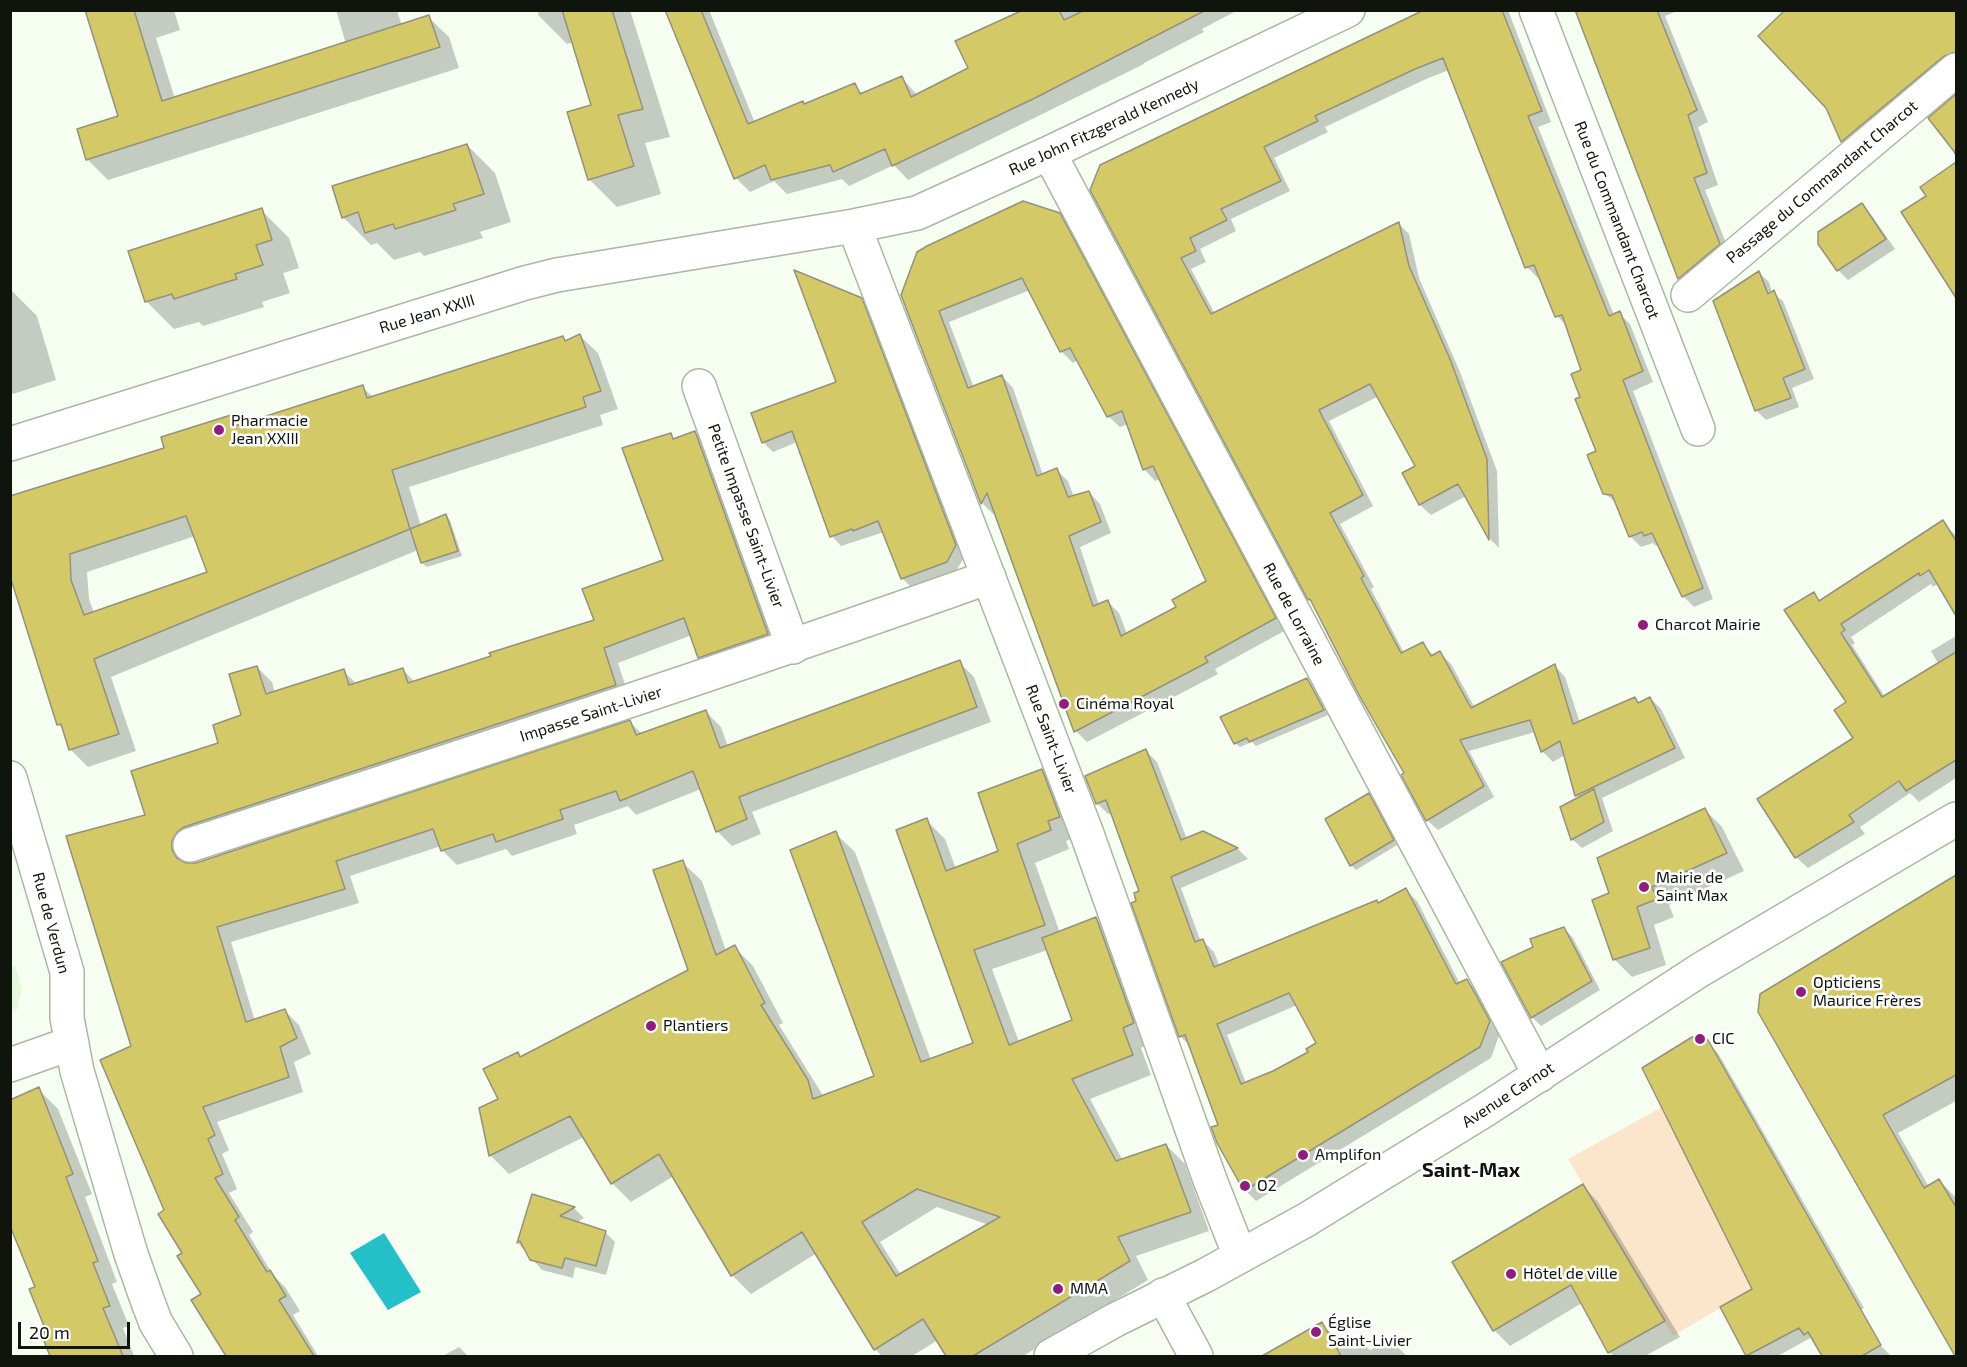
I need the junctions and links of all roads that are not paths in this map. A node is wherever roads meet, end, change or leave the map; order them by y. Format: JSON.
{"nodes":[{"id":1,"x":1348,"y":10,"type":"edge"},
{"id":2,"x":1536,"y":10,"type":"edge"},
{"id":3,"x":1956,"y":70,"type":"edge"},
{"id":4,"x":1049,"y":153,"type":"junction"},
{"id":5,"x":854,"y":226,"type":"junction"},
{"id":6,"x":1688,"y":295,"type":"dead end"},
{"id":7,"x":699,"y":386,"type":"dead end"},
{"id":8,"x":1698,"y":429,"type":"dead end"},
{"id":9,"x":10,"y":444,"type":"edge"},
{"id":10,"x":989,"y":577,"type":"junction"},
{"id":11,"x":793,"y":646,"type":"junction"},
{"id":12,"x":10,"y":778,"type":"edge"},
{"id":13,"x":1956,"y":819,"type":"edge"},
{"id":14,"x":190,"y":845,"type":"dead end"},
{"id":15,"x":75,"y":1057,"type":"junction"},
{"id":16,"x":10,"y":1065,"type":"edge"},
{"id":17,"x":1540,"y":1075,"type":"junction"},
{"id":18,"x":1240,"y":1256,"type":"junction"},
{"id":19,"x":1163,"y":1295,"type":"junction"},
{"id":20,"x":176,"y":1356,"type":"edge"},
{"id":21,"x":1051,"y":1356,"type":"edge"},
{"id":22,"x":1196,"y":1356,"type":"edge"}],
"edges":[{"from":1,"to":4,"type":"street","name":"Rue John Fitzgerald Kennedy"},
{"from":2,"to":8,"type":"street","name":"Rue du Commandant Charcot"},
{"from":3,"to":6,"type":"street","name":"Passage du Commandant Charcot"},
{"from":4,"to":5,"type":"street","name":"Rue John Fitzgerald Kennedy"},
{"from":4,"to":17,"type":"street","name":"Rue de Lorraine"},
{"from":5,"to":9,"type":"street","name":"Rue Jean XXIII"},
{"from":5,"to":10,"type":"street","name":"Rue Saint-Livier"},
{"from":7,"to":11,"type":"street","name":"Petite Impasse Saint-Livier"},
{"from":10,"to":11,"type":"street","name":"Impasse Saint-Livier"},
{"from":10,"to":18,"type":"street","name":"Rue Saint-Livier"},
{"from":11,"to":14,"type":"street","name":"Impasse Saint-Livier"},
{"from":12,"to":15,"type":"street","name":"Rue de Verdun"},
{"from":13,"to":17,"type":"street","name":"Avenue Carnot"},
{"from":15,"to":16,"type":"street"},
{"from":15,"to":20,"type":"street","name":"Rue de Verdun"},
{"from":17,"to":18,"type":"street","name":"Avenue Carnot"},
{"from":18,"to":19,"type":"street","name":"Avenue Carnot"},
{"from":19,"to":21,"type":"street","name":"Avenue Carnot"},
{"from":19,"to":22,"type":"street"}]}
